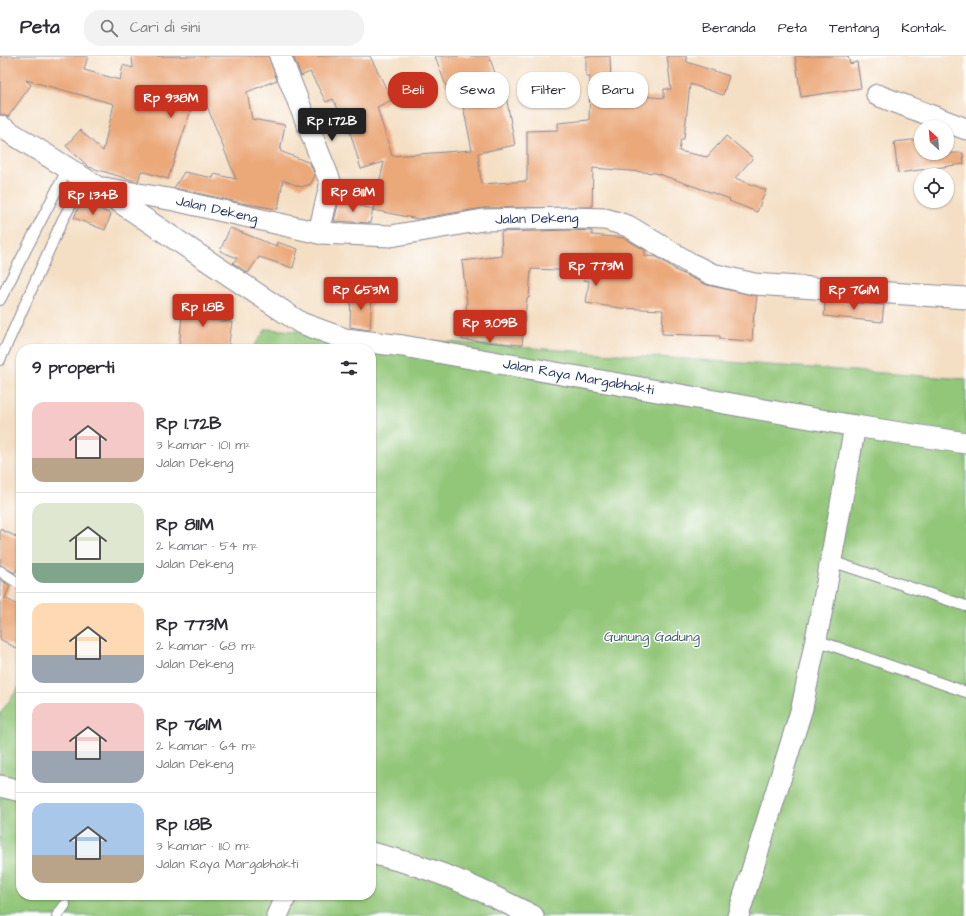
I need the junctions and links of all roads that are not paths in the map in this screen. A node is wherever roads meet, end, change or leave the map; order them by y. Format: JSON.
{"nodes":[{"id":1,"x":280,"y":56,"type":"edge"},
{"id":2,"x":877,"y":96,"type":"dead end"},
{"id":3,"x":0,"y":126,"type":"edge"},
{"id":4,"x":966,"y":129,"type":"edge"},
{"id":5,"x":68,"y":168,"type":"junction"},
{"id":6,"x":92,"y":183,"type":"junction"},
{"id":7,"x":319,"y":233,"type":"junction"},
{"id":8,"x":966,"y":298,"type":"edge"},
{"id":9,"x":0,"y":300,"type":"edge"},
{"id":10,"x":0,"y":360,"type":"edge"},
{"id":11,"x":855,"y":426,"type":"junction"},
{"id":12,"x":966,"y":443,"type":"edge"},
{"id":13,"x":831,"y":561,"type":"junction"},
{"id":14,"x":0,"y":571,"type":"edge"},
{"id":15,"x":16,"y":582,"type":"edge"},
{"id":16,"x":966,"y":606,"type":"edge"},
{"id":17,"x":816,"y":640,"type":"junction"},
{"id":18,"x":966,"y":692,"type":"edge"},
{"id":19,"x":0,"y":786,"type":"edge"},
{"id":20,"x":16,"y":790,"type":"edge"},
{"id":21,"x":376,"y":854,"type":"edge"},
{"id":22,"x":284,"y":900,"type":"edge"},
{"id":23,"x":65,"y":905,"type":"dead end"},
{"id":24,"x":57,"y":916,"type":"edge"},
{"id":25,"x":278,"y":916,"type":"edge"},
{"id":26,"x":533,"y":916,"type":"edge"},
{"id":27,"x":738,"y":916,"type":"edge"}],
"edges":[{"from":1,"to":7,"type":"street"},
{"from":2,"to":4,"type":"street"},
{"from":3,"to":5,"type":"street","name":"Jalan Raya Margabhakti"},
{"from":5,"to":6,"type":"street","name":"Jalan Raya Margabhakti"},
{"from":5,"to":9,"type":"lane"},
{"from":6,"to":7,"type":"street","name":"Jalan Dekeng"},
{"from":6,"to":10,"type":"lane"},
{"from":6,"to":11,"type":"street","name":"Jalan Raya Margabhakti"},
{"from":7,"to":8,"type":"street","name":"Jalan Dekeng"},
{"from":11,"to":12,"type":"street","name":"Jalan Raya Margabhakti"},
{"from":11,"to":13,"type":"street"},
{"from":13,"to":16,"type":"lane"},
{"from":13,"to":17,"type":"street"},
{"from":14,"to":15,"type":"lane"},
{"from":17,"to":18,"type":"lane"},
{"from":17,"to":27,"type":"street"},
{"from":19,"to":20,"type":"street"},
{"from":21,"to":26,"type":"street"},
{"from":22,"to":25,"type":"street"},
{"from":23,"to":24,"type":"lane"}]}
